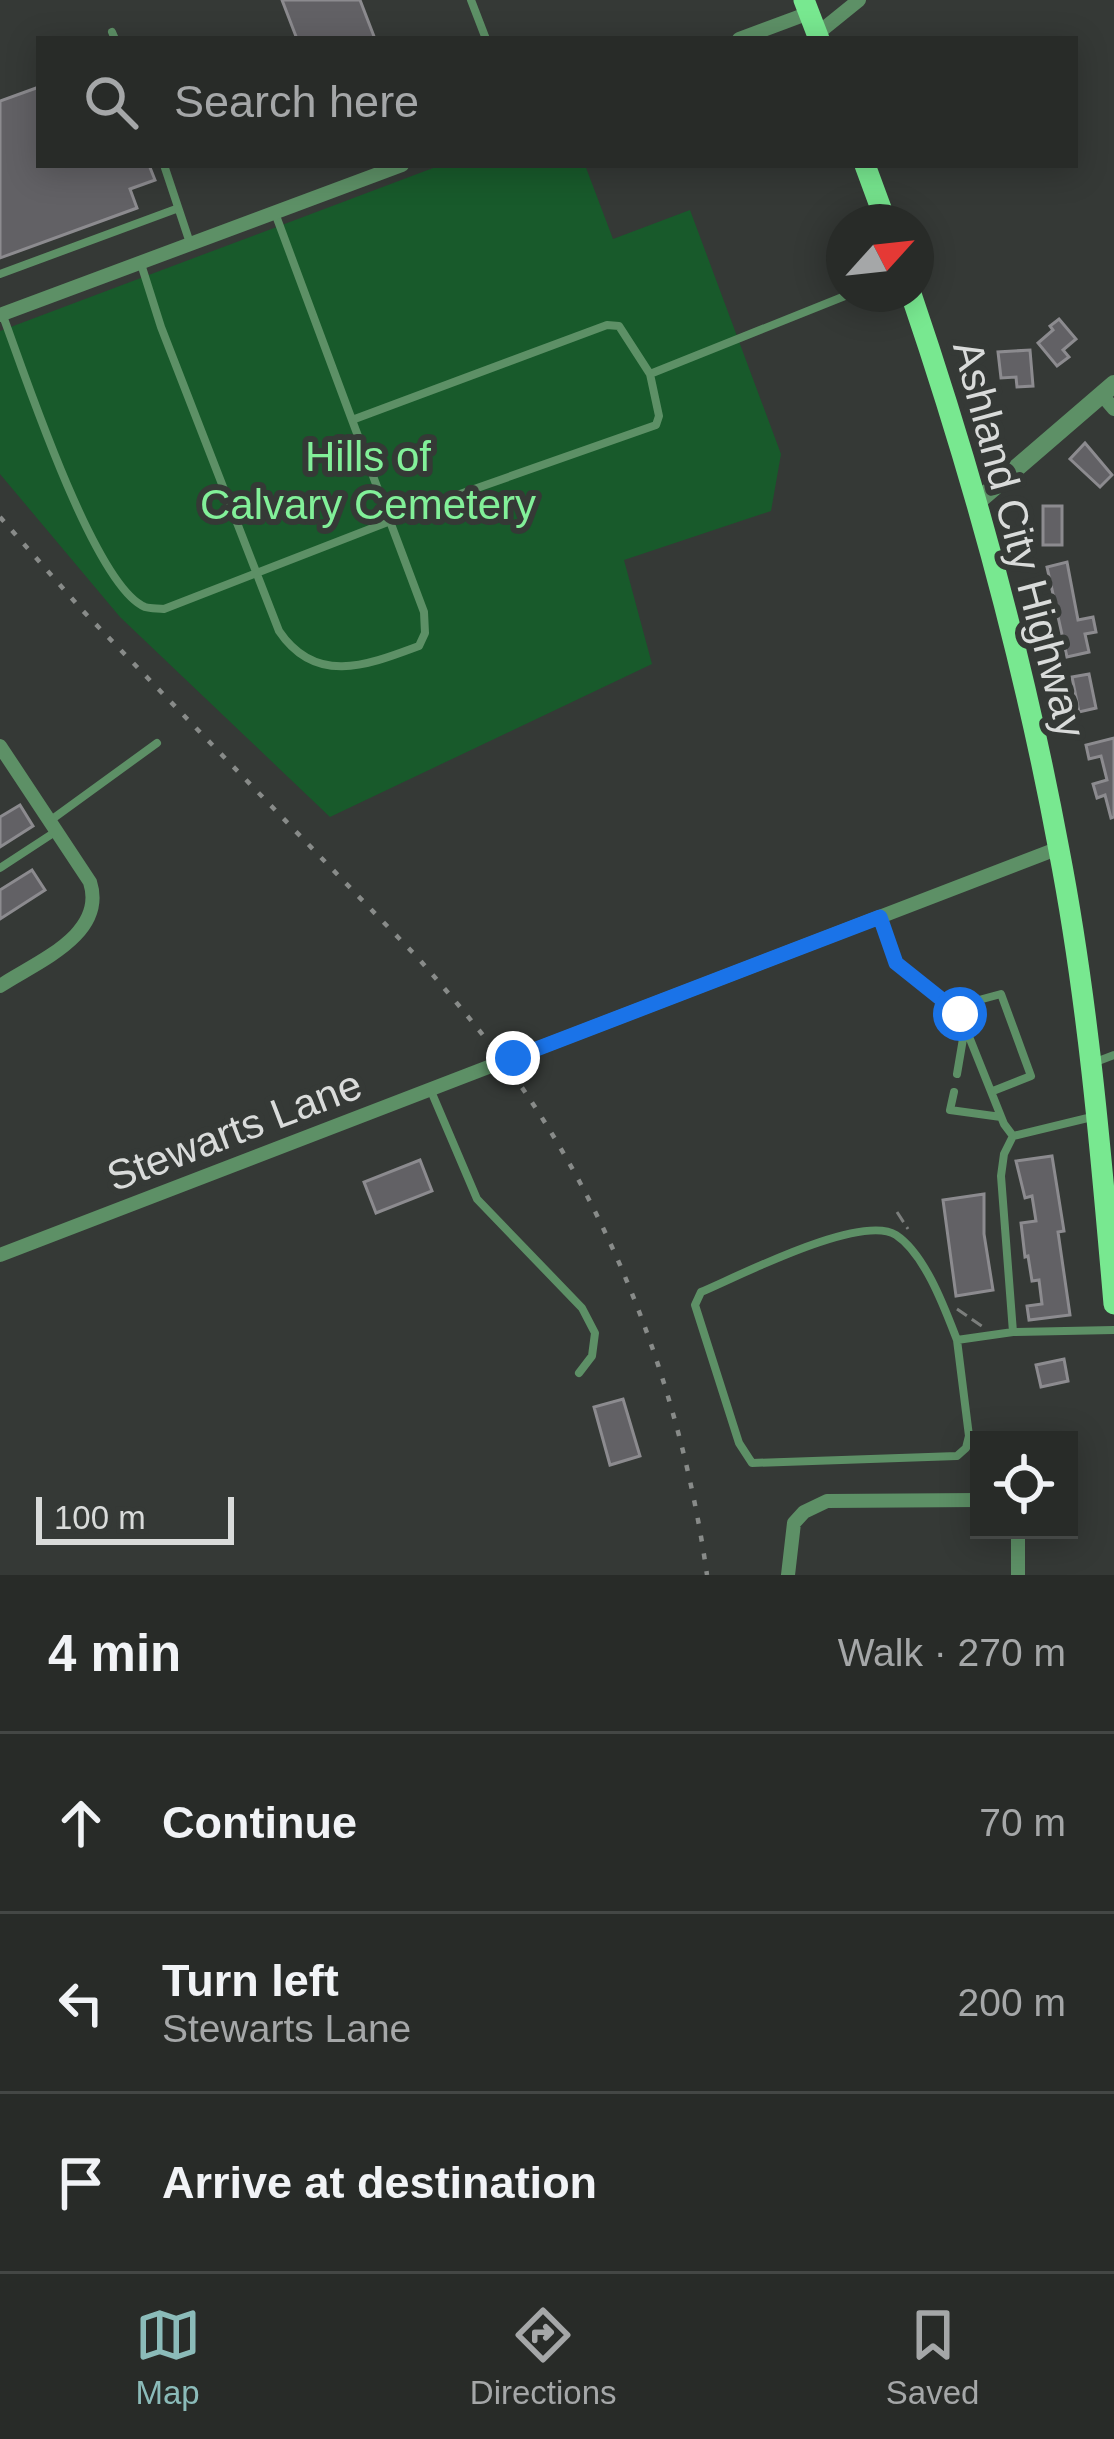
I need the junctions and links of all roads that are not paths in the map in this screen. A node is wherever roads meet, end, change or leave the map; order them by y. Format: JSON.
{"nodes":[{"id":1,"x":471,"y":0,"type":"edge"},
{"id":2,"x":859,"y":0,"type":"edge"},
{"id":3,"x":812,"y":21,"type":"edge"},
{"id":4,"x":485,"y":36,"type":"edge"},
{"id":5,"x":751,"y":36,"type":"edge"},
{"id":6,"x":165,"y":168,"type":"edge"},
{"id":7,"x":389,"y":168,"type":"edge"},
{"id":8,"x":866,"y":168,"type":"edge"},
{"id":9,"x":879,"y":204,"type":"edge"},
{"id":10,"x":176,"y":208,"type":"junction"},
{"id":11,"x":275,"y":213,"type":"junction"},
{"id":12,"x":190,"y":244,"type":"junction"},
{"id":13,"x":141,"y":262,"type":"junction"},
{"id":14,"x":0,"y":274,"type":"edge"},
{"id":15,"x":826,"y":304,"type":"edge"},
{"id":16,"x":917,"y":312,"type":"edge"},
{"id":17,"x":1,"y":315,"type":"edge"},
{"id":18,"x":650,"y":374,"type":"junction"},
{"id":19,"x":1110,"y":396,"type":"edge"},
{"id":20,"x":352,"y":420,"type":"junction"},
{"id":21,"x":978,"y":501,"type":"junction"},
{"id":22,"x":389,"y":521,"type":"junction"},
{"id":23,"x":256,"y":571,"type":"junction"},
{"id":24,"x":157,"y":743,"type":"dead end"},
{"id":25,"x":0,"y":746,"type":"edge"},
{"id":26,"x":53,"y":826,"type":"junction"},
{"id":27,"x":1059,"y":848,"type":"junction"},
{"id":28,"x":0,"y":868,"type":"edge"},
{"id":29,"x":880,"y":917,"type":"junction"},
{"id":30,"x":0,"y":986,"type":"edge"},
{"id":31,"x":952,"y":1007,"type":"junction"},
{"id":32,"x":965,"y":1026,"type":"junction"},
{"id":33,"x":1114,"y":1055,"type":"edge"},
{"id":34,"x":513,"y":1058,"type":"dead end"},
{"id":35,"x":1091,"y":1064,"type":"junction"},
{"id":36,"x":491,"y":1066,"type":"dead end"},
{"id":37,"x":957,"y":1074,"type":"dead end"},
{"id":38,"x":430,"y":1090,"type":"junction"},
{"id":39,"x":954,"y":1091,"type":"dead end"},
{"id":40,"x":993,"y":1091,"type":"junction"},
{"id":41,"x":1097,"y":1115,"type":"junction"},
{"id":42,"x":1001,"y":1117,"type":"junction"},
{"id":43,"x":1013,"y":1136,"type":"junction"},
{"id":44,"x":0,"y":1255,"type":"edge"},
{"id":45,"x":1114,"y":1304,"type":"edge"},
{"id":46,"x":1114,"y":1330,"type":"edge"},
{"id":47,"x":1013,"y":1332,"type":"junction"},
{"id":48,"x":957,"y":1340,"type":"junction"},
{"id":49,"x":578,"y":1373,"type":"dead end"},
{"id":50,"x":970,"y":1500,"type":"edge"},
{"id":51,"x":1018,"y":1539,"type":"edge"},
{"id":52,"x":788,"y":1575,"type":"edge"},
{"id":53,"x":1018,"y":1575,"type":"edge"}],
"edges":[{"from":1,"to":4,"type":"lane"},
{"from":2,"to":3,"type":"street"},
{"from":3,"to":5,"type":"street"},
{"from":6,"to":10,"type":"lane"},
{"from":7,"to":11,"type":"street"},
{"from":8,"to":9,"type":"main road"},
{"from":10,"to":12,"type":"lane"},
{"from":10,"to":14,"type":"lane"},
{"from":11,"to":12,"type":"street"},
{"from":11,"to":20,"type":"lane"},
{"from":12,"to":13,"type":"street"},
{"from":13,"to":17,"type":"street"},
{"from":13,"to":23,"type":"lane"},
{"from":15,"to":18,"type":"lane"},
{"from":16,"to":21,"type":"main road","name":"Ashland City Highway"},
{"from":17,"to":23,"type":"lane"},
{"from":18,"to":20,"type":"lane"},
{"from":18,"to":22,"type":"lane"},
{"from":19,"to":21,"type":"street"},
{"from":20,"to":22,"type":"lane"},
{"from":21,"to":27,"type":"main road","name":"Ashland City Highway"},
{"from":22,"to":23,"type":"lane"},
{"from":22,"to":23,"type":"lane"},
{"from":24,"to":26,"type":"lane"},
{"from":25,"to":26,"type":"street"},
{"from":26,"to":28,"type":"lane"},
{"from":26,"to":30,"type":"street"},
{"from":27,"to":29,"type":"street"},
{"from":27,"to":35,"type":"main road","name":"Ashland City Highway"},
{"from":29,"to":31,"type":"lane"},
{"from":29,"to":34,"type":"street"},
{"from":31,"to":32,"type":"lane"},
{"from":31,"to":40,"type":"lane"},
{"from":32,"to":37,"type":"lane"},
{"from":32,"to":40,"type":"lane"},
{"from":33,"to":35,"type":"lane"},
{"from":35,"to":41,"type":"main road","name":"Ashland City Highway"},
{"from":36,"to":38,"type":"street","name":"Stewarts Lane"},
{"from":38,"to":44,"type":"street","name":"Stewarts Lane"},
{"from":38,"to":49,"type":"lane"},
{"from":39,"to":42,"type":"lane"},
{"from":40,"to":42,"type":"lane"},
{"from":41,"to":43,"type":"lane"},
{"from":41,"to":45,"type":"main road","name":"Ashland City Highway"},
{"from":42,"to":43,"type":"lane"},
{"from":43,"to":47,"type":"lane"},
{"from":46,"to":47,"type":"lane"},
{"from":47,"to":48,"type":"lane"},
{"from":48,"to":48,"type":"lane"},
{"from":50,"to":52,"type":"street"},
{"from":51,"to":53,"type":"street"}]}
